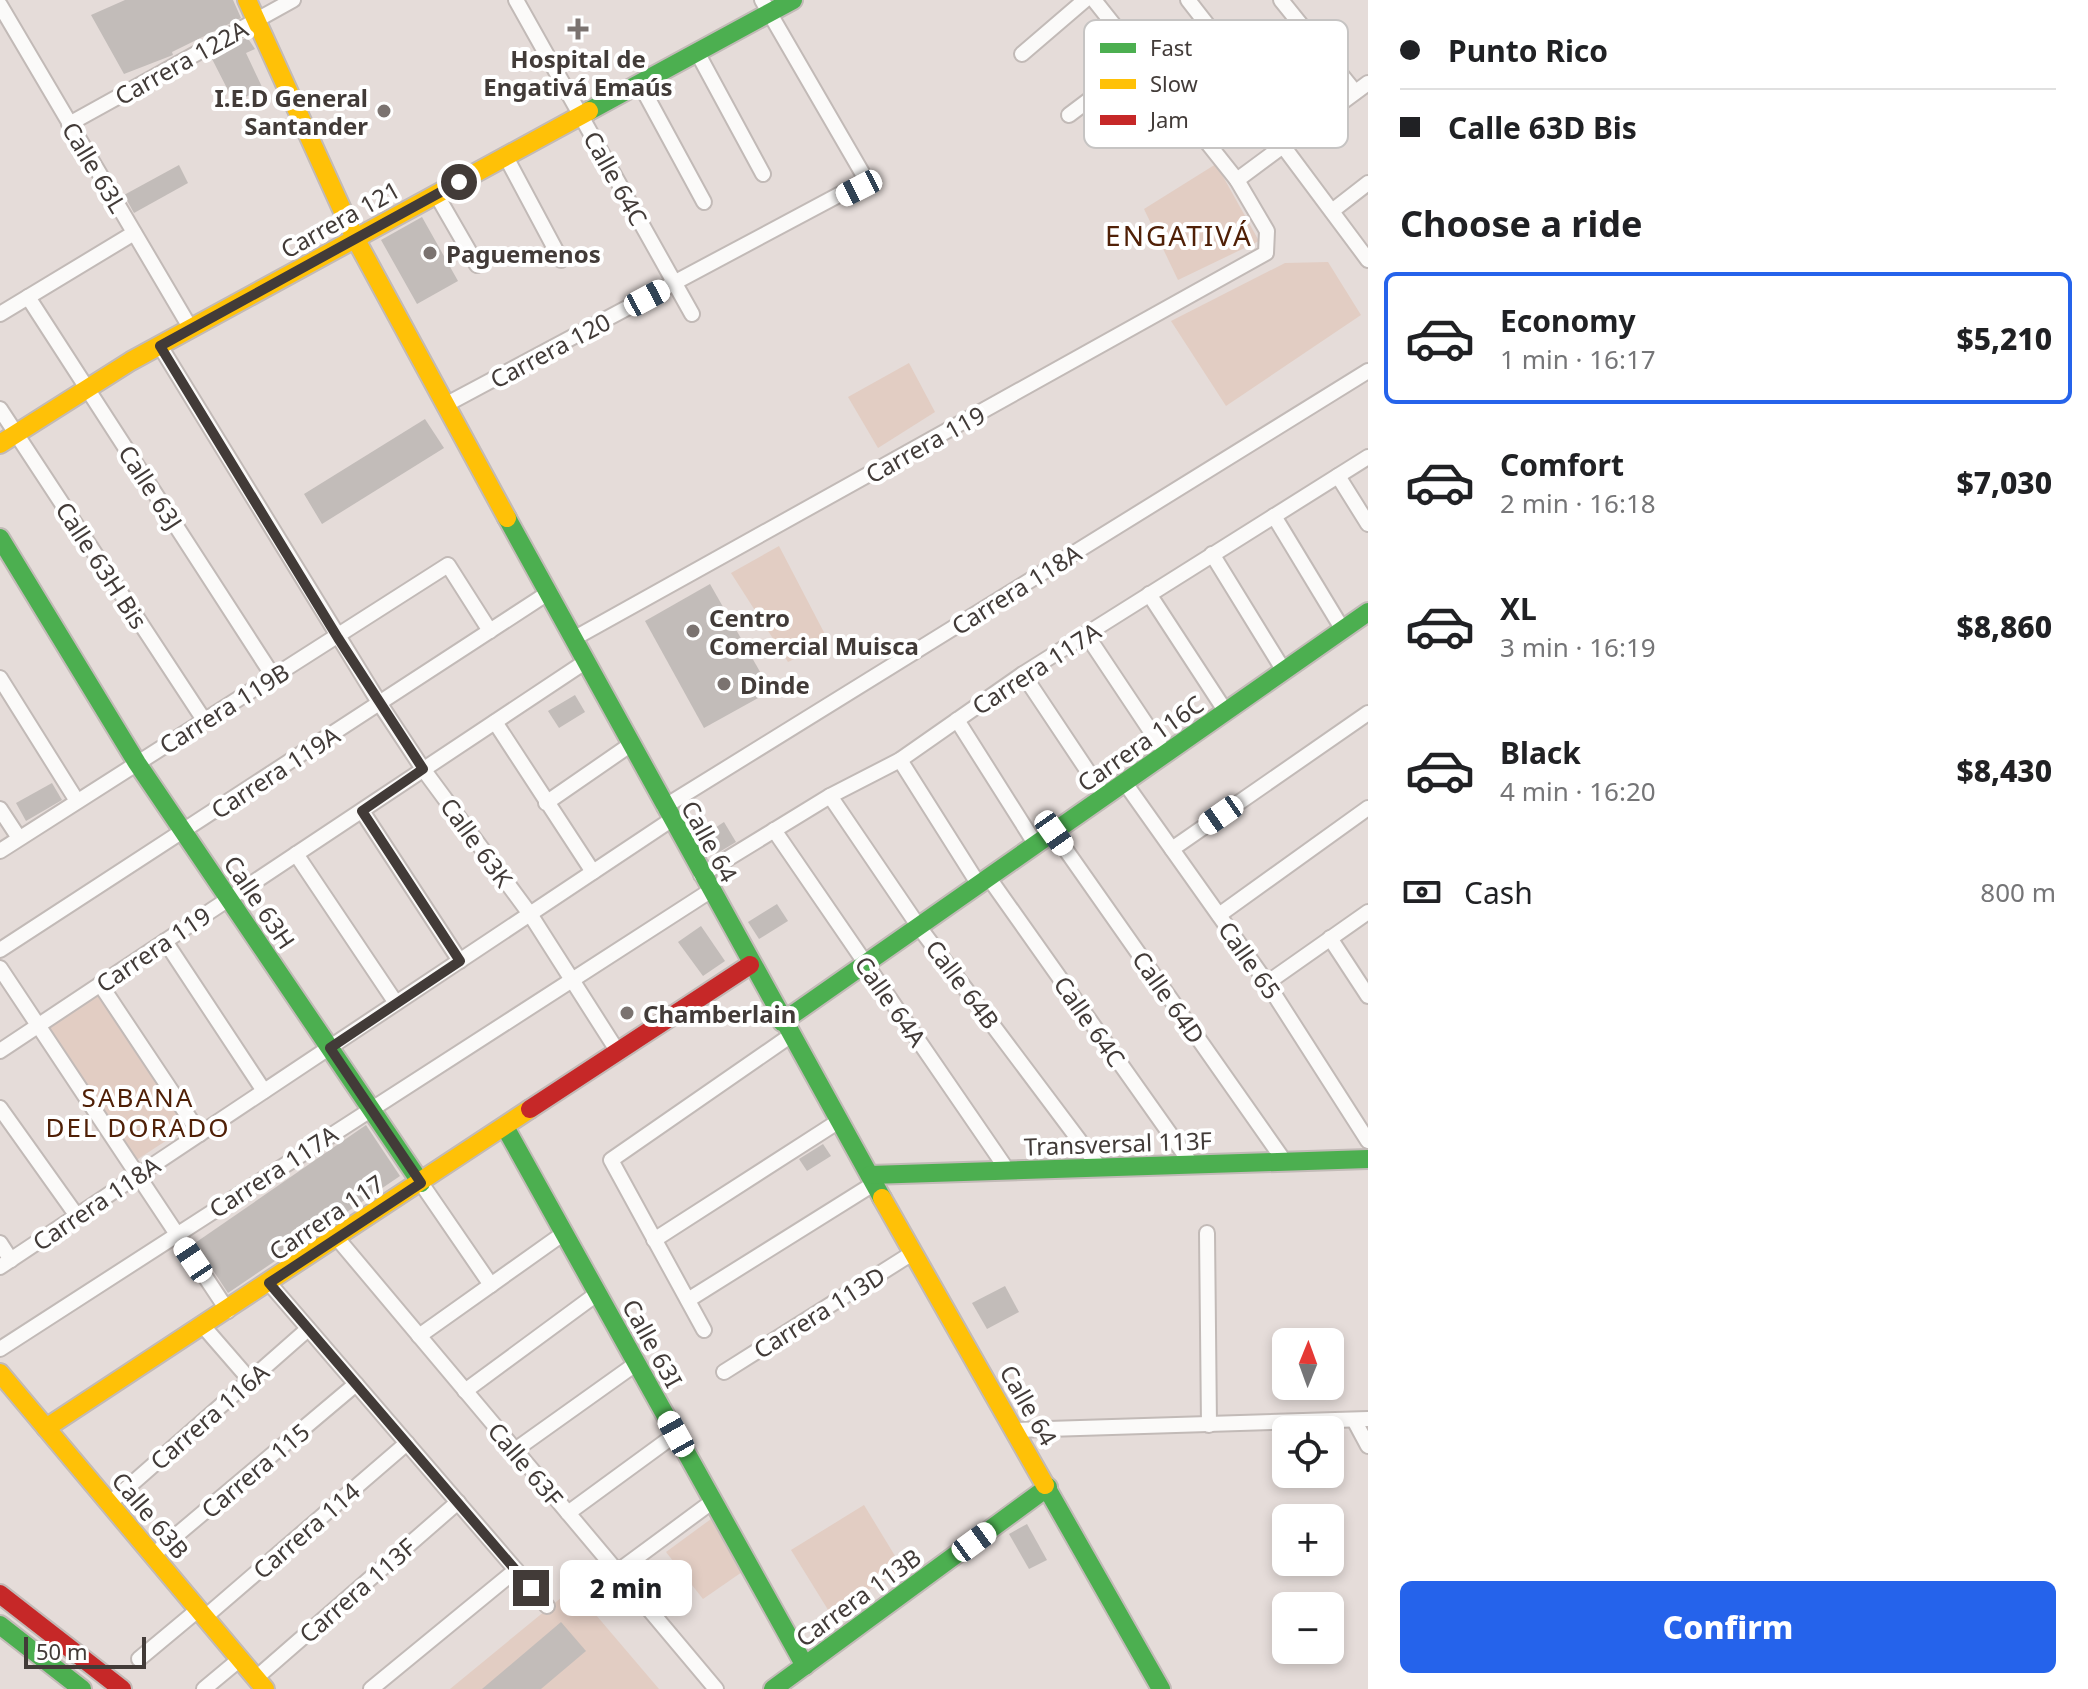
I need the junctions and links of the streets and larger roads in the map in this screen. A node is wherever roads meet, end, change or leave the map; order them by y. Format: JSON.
{"nodes":[{"id":1,"x":247,"y":0,"type":"edge"},
{"id":2,"x":293,"y":0,"type":"edge"},
{"id":3,"x":516,"y":0,"type":"edge"},
{"id":4,"x":793,"y":0,"type":"edge"},
{"id":5,"x":1085,"y":0,"type":"edge"},
{"id":6,"x":1094,"y":0,"type":"edge"},
{"id":7,"x":1188,"y":0,"type":"edge"},
{"id":8,"x":1281,"y":0,"type":"edge"},
{"id":9,"x":0,"y":5,"type":"edge"},
{"id":10,"x":765,"y":7,"type":"edge"},
{"id":11,"x":256,"y":20,"type":"junction"},
{"id":12,"x":1110,"y":20,"type":"edge"},
{"id":13,"x":1203,"y":20,"type":"edge"},
{"id":14,"x":1297,"y":20,"type":"edge"},
{"id":15,"x":6,"y":32,"type":"edge"},
{"id":16,"x":697,"y":52,"type":"junction"},
{"id":17,"x":1022,"y":54,"type":"dead end"},
{"id":18,"x":1348,"y":83,"type":"edge"},
{"id":19,"x":1368,"y":83,"type":"edge"},
{"id":20,"x":640,"y":84,"type":"junction"},
{"id":21,"x":1355,"y":92,"type":"junction"},
{"id":22,"x":1348,"y":97,"type":"edge"},
{"id":23,"x":1084,"y":104,"type":"edge"},
{"id":24,"x":1069,"y":115,"type":"dead end"},
{"id":25,"x":581,"y":116,"type":"junction"},
{"id":26,"x":69,"y":124,"type":"junction"},
{"id":27,"x":1213,"y":148,"type":"edge"},
{"id":28,"x":1280,"y":148,"type":"edge"},
{"id":29,"x":1293,"y":148,"type":"edge"},
{"id":30,"x":506,"y":157,"type":"junction"},
{"id":31,"x":763,"y":174,"type":"dead end"},
{"id":32,"x":1237,"y":180,"type":"junction"},
{"id":33,"x":1368,"y":183,"type":"edge"},
{"id":34,"x":436,"y":194,"type":"junction"},
{"id":35,"x":704,"y":202,"type":"dead end"},
{"id":36,"x":1332,"y":211,"type":"junction"},
{"id":37,"x":134,"y":233,"type":"junction"},
{"id":38,"x":355,"y":238,"type":"junction"},
{"id":39,"x":561,"y":260,"type":"dead end"},
{"id":40,"x":1368,"y":260,"type":"edge"},
{"id":41,"x":477,"y":265,"type":"dead end"},
{"id":42,"x":675,"y":283,"type":"junction"},
{"id":43,"x":28,"y":297,"type":"junction"},
{"id":44,"x":0,"y":314,"type":"edge"},
{"id":45,"x":692,"y":314,"type":"dead end"},
{"id":46,"x":191,"y":329,"type":"junction"},
{"id":47,"x":160,"y":346,"type":"junction"},
{"id":48,"x":1368,"y":371,"type":"edge"},
{"id":49,"x":88,"y":389,"type":"junction"},
{"id":50,"x":447,"y":404,"type":"junction"},
{"id":51,"x":0,"y":409,"type":"edge"},
{"id":52,"x":16,"y":434,"type":"junction"},
{"id":53,"x":0,"y":444,"type":"edge"},
{"id":54,"x":1368,"y":457,"type":"edge"},
{"id":55,"x":1338,"y":476,"type":"junction"},
{"id":56,"x":1274,"y":516,"type":"junction"},
{"id":57,"x":1368,"y":524,"type":"edge"},
{"id":58,"x":0,"y":538,"type":"edge"},
{"id":59,"x":1212,"y":554,"type":"junction"},
{"id":60,"x":548,"y":593,"type":"junction"},
{"id":61,"x":1149,"y":594,"type":"junction"},
{"id":62,"x":1368,"y":612,"type":"edge"},
{"id":63,"x":1343,"y":630,"type":"junction"},
{"id":64,"x":490,"y":631,"type":"junction"},
{"id":65,"x":1086,"y":634,"type":"junction"},
{"id":66,"x":338,"y":638,"type":"junction"},
{"id":67,"x":573,"y":639,"type":"junction"},
{"id":68,"x":585,"y":662,"type":"junction"},
{"id":69,"x":1284,"y":671,"type":"junction"},
{"id":70,"x":1023,"y":674,"type":"junction"},
{"id":71,"x":273,"y":676,"type":"junction"},
{"id":72,"x":0,"y":678,"type":"edge"},
{"id":73,"x":380,"y":704,"type":"junction"},
{"id":74,"x":1226,"y":712,"type":"junction"},
{"id":75,"x":1368,"y":713,"type":"edge"},
{"id":76,"x":204,"y":720,"type":"junction"},
{"id":77,"x":957,"y":720,"type":"junction"},
{"id":78,"x":495,"y":722,"type":"junction"},
{"id":79,"x":630,"y":745,"type":"junction"},
{"id":80,"x":1166,"y":754,"type":"junction"},
{"id":81,"x":900,"y":760,"type":"junction"},
{"id":82,"x":137,"y":763,"type":"junction"},
{"id":83,"x":423,"y":769,"type":"junction"},
{"id":84,"x":1125,"y":783,"type":"junction"},
{"id":85,"x":830,"y":796,"type":"junction"},
{"id":86,"x":1105,"y":797,"type":"junction"},
{"id":87,"x":77,"y":801,"type":"junction"},
{"id":88,"x":546,"y":803,"type":"junction"},
{"id":89,"x":1368,"y":808,"type":"edge"},
{"id":90,"x":0,"y":809,"type":"edge"},
{"id":91,"x":362,"y":811,"type":"junction"},
{"id":92,"x":667,"y":814,"type":"junction"},
{"id":93,"x":774,"y":830,"type":"junction"},
{"id":94,"x":183,"y":831,"type":"junction"},
{"id":95,"x":1054,"y":833,"type":"junction"},
{"id":96,"x":19,"y":838,"type":"junction"},
{"id":97,"x":1036,"y":845,"type":"junction"},
{"id":98,"x":1172,"y":849,"type":"junction"},
{"id":99,"x":0,"y":851,"type":"edge"},
{"id":100,"x":296,"y":854,"type":"junction"},
{"id":101,"x":593,"y":872,"type":"junction"},
{"id":102,"x":984,"y":882,"type":"junction"},
{"id":103,"x":705,"y":883,"type":"junction"},
{"id":104,"x":229,"y":899,"type":"junction"},
{"id":105,"x":1368,"y":912,"type":"edge"},
{"id":106,"x":530,"y":914,"type":"junction"},
{"id":107,"x":1219,"y":915,"type":"junction"},
{"id":108,"x":919,"y":927,"type":"junction"},
{"id":109,"x":1330,"y":938,"type":"junction"},
{"id":110,"x":165,"y":941,"type":"junction"},
{"id":111,"x":0,"y":950,"type":"edge"},
{"id":112,"x":460,"y":961,"type":"junction"},
{"id":113,"x":750,"y":965,"type":"junction"},
{"id":114,"x":865,"y":965,"type":"junction"},
{"id":115,"x":0,"y":968,"type":"edge"},
{"id":116,"x":571,"y":978,"type":"junction"},
{"id":117,"x":1267,"y":983,"type":"junction"},
{"id":118,"x":100,"y":984,"type":"junction"},
{"id":119,"x":1368,"y":996,"type":"edge"},
{"id":120,"x":396,"y":1003,"type":"junction"},
{"id":121,"x":38,"y":1026,"type":"junction"},
{"id":122,"x":786,"y":1029,"type":"junction"},
{"id":123,"x":330,"y":1048,"type":"junction"},
{"id":124,"x":0,"y":1051,"type":"edge"},
{"id":125,"x":618,"y":1052,"type":"junction"},
{"id":126,"x":264,"y":1091,"type":"junction"},
{"id":127,"x":0,"y":1108,"type":"edge"},
{"id":128,"x":370,"y":1108,"type":"junction"},
{"id":129,"x":839,"y":1121,"type":"junction"},
{"id":130,"x":505,"y":1127,"type":"junction"},
{"id":131,"x":200,"y":1134,"type":"junction"},
{"id":132,"x":1368,"y":1141,"type":"edge"},
{"id":133,"x":1368,"y":1159,"type":"edge"},
{"id":134,"x":1285,"y":1162,"type":"junction"},
{"id":135,"x":1192,"y":1165,"type":"junction"},
{"id":136,"x":1100,"y":1168,"type":"junction"},
{"id":137,"x":1008,"y":1171,"type":"junction"},
{"id":138,"x":139,"y":1175,"type":"junction"},
{"id":139,"x":872,"y":1179,"type":"junction"},
{"id":140,"x":421,"y":1183,"type":"junction"},
{"id":141,"x":77,"y":1216,"type":"junction"},
{"id":142,"x":564,"y":1233,"type":"junction"},
{"id":143,"x":1207,"y":1233,"type":"dead end"},
{"id":144,"x":176,"y":1234,"type":"junction"},
{"id":145,"x":337,"y":1238,"type":"junction"},
{"id":146,"x":654,"y":1240,"type":"junction"},
{"id":147,"x":0,"y":1243,"type":"edge"},
{"id":148,"x":914,"y":1252,"type":"junction"},
{"id":149,"x":6,"y":1264,"type":"edge"},
{"id":150,"x":269,"y":1283,"type":"junction"},
{"id":151,"x":491,"y":1285,"type":"junction"},
{"id":152,"x":598,"y":1293,"type":"junction"},
{"id":153,"x":688,"y":1300,"type":"junction"},
{"id":154,"x":228,"y":1311,"type":"junction"},
{"id":155,"x":204,"y":1327,"type":"junction"},
{"id":156,"x":308,"y":1329,"type":"junction"},
{"id":157,"x":704,"y":1330,"type":"dead end"},
{"id":158,"x":419,"y":1336,"type":"junction"},
{"id":159,"x":0,"y":1349,"type":"edge"},
{"id":160,"x":637,"y":1363,"type":"junction"},
{"id":161,"x":724,"y":1372,"type":"dead end"},
{"id":162,"x":0,"y":1373,"type":"edge"},
{"id":163,"x":250,"y":1380,"type":"junction"},
{"id":164,"x":356,"y":1384,"type":"junction"},
{"id":165,"x":465,"y":1391,"type":"junction"},
{"id":166,"x":1361,"y":1420,"type":"edge"},
{"id":167,"x":1209,"y":1425,"type":"junction"},
{"id":168,"x":46,"y":1428,"type":"junction"},
{"id":169,"x":1016,"y":1430,"type":"junction"},
{"id":170,"x":676,"y":1434,"type":"junction"},
{"id":171,"x":407,"y":1443,"type":"junction"},
{"id":172,"x":1368,"y":1446,"type":"edge"},
{"id":173,"x":515,"y":1450,"type":"junction"},
{"id":174,"x":1048,"y":1487,"type":"junction"},
{"id":175,"x":713,"y":1501,"type":"junction"},
{"id":176,"x":458,"y":1502,"type":"junction"},
{"id":177,"x":110,"y":1503,"type":"junction"},
{"id":178,"x":568,"y":1513,"type":"junction"},
{"id":179,"x":153,"y":1555,"type":"junction"},
{"id":180,"x":516,"y":1570,"type":"junction"},
{"id":181,"x":617,"y":1572,"type":"junction"},
{"id":182,"x":0,"y":1594,"type":"edge"},
{"id":183,"x":547,"y":1606,"type":"dead end"},
{"id":184,"x":202,"y":1613,"type":"junction"},
{"id":185,"x":0,"y":1625,"type":"edge"},
{"id":186,"x":139,"y":1659,"type":"dead end"},
{"id":187,"x":240,"y":1659,"type":"junction"},
{"id":188,"x":805,"y":1666,"type":"junction"},
{"id":189,"x":261,"y":1683,"type":"edge"},
{"id":190,"x":82,"y":1689,"type":"edge"},
{"id":191,"x":122,"y":1689,"type":"edge"},
{"id":192,"x":204,"y":1689,"type":"edge"},
{"id":193,"x":371,"y":1689,"type":"edge"},
{"id":194,"x":716,"y":1689,"type":"edge"},
{"id":195,"x":773,"y":1689,"type":"edge"},
{"id":196,"x":1161,"y":1689,"type":"edge"}],
"edges":[{"from":1,"to":11,"type":"street","name":"Calle 64"},
{"from":2,"to":11,"type":"street","name":"Carrera 122A"},
{"from":3,"to":25,"type":"street","name":"Calle 64C"},
{"from":4,"to":10,"type":"street","name":"Carrera 121"},
{"from":5,"to":17,"type":"street"},
{"from":6,"to":12,"type":"street"},
{"from":7,"to":13,"type":"street"},
{"from":8,"to":14,"type":"street"},
{"from":9,"to":15,"type":"street","name":"Calle 63L"},
{"from":10,"to":16,"type":"street","name":"Carrera 121"},
{"from":10,"to":42,"type":"street","name":"Carrera 120"},
{"from":11,"to":26,"type":"street","name":"Carrera 122A"},
{"from":11,"to":38,"type":"street","name":"Calle 64"},
{"from":15,"to":26,"type":"street","name":"Calle 63L"},
{"from":16,"to":20,"type":"street","name":"Carrera 121"},
{"from":16,"to":31,"type":"street"},
{"from":18,"to":21,"type":"street"},
{"from":19,"to":21,"type":"street"},
{"from":20,"to":25,"type":"street","name":"Carrera 121"},
{"from":20,"to":35,"type":"street"},
{"from":21,"to":22,"type":"street"},
{"from":23,"to":24,"type":"street"},
{"from":25,"to":30,"type":"street","name":"Carrera 121"},
{"from":25,"to":42,"type":"street","name":"Calle 64C"},
{"from":26,"to":37,"type":"street","name":"Calle 63L"},
{"from":27,"to":32,"type":"street"},
{"from":28,"to":32,"type":"street"},
{"from":29,"to":36,"type":"street"},
{"from":30,"to":34,"type":"street","name":"Carrera 121"},
{"from":30,"to":39,"type":"street"},
{"from":32,"to":67,"type":"street","name":"Carrera 119"},
{"from":33,"to":36,"type":"street"},
{"from":34,"to":38,"type":"street","name":"Carrera 121"},
{"from":34,"to":41,"type":"street"},
{"from":36,"to":40,"type":"street"},
{"from":37,"to":43,"type":"street"},
{"from":37,"to":46,"type":"street","name":"Calle 63L"},
{"from":38,"to":46,"type":"street","name":"Carrera 121"},
{"from":38,"to":50,"type":"street","name":"Calle 64"},
{"from":42,"to":45,"type":"street","name":"Calle 64C"},
{"from":42,"to":50,"type":"street","name":"Carrera 120"},
{"from":43,"to":44,"type":"street"},
{"from":43,"to":49,"type":"street","name":"Calle 63J"},
{"from":46,"to":47,"type":"street","name":"Carrera 121"},
{"from":47,"to":49,"type":"street","name":"Carrera 121"},
{"from":47,"to":66,"type":"street","name":"Calle 63K"},
{"from":48,"to":92,"type":"street","name":"Carrera 118A"},
{"from":49,"to":52,"type":"street","name":"Carrera 121"},
{"from":49,"to":71,"type":"street","name":"Calle 63J"},
{"from":50,"to":60,"type":"street","name":"Calle 64"},
{"from":51,"to":52,"type":"street","name":"Calle 63H Bis"},
{"from":52,"to":53,"type":"street","name":"Carrera 121"},
{"from":52,"to":76,"type":"street","name":"Calle 63H Bis"},
{"from":54,"to":55,"type":"street","name":"Carrera 117A"},
{"from":55,"to":56,"type":"street","name":"Carrera 117A"},
{"from":55,"to":57,"type":"street"},
{"from":56,"to":59,"type":"street","name":"Carrera 117A"},
{"from":56,"to":63,"type":"street"},
{"from":58,"to":82,"type":"street","name":"Calle 63H"},
{"from":59,"to":61,"type":"street","name":"Carrera 117A"},
{"from":59,"to":69,"type":"street"},
{"from":60,"to":64,"type":"street","name":"Carrera 119A"},
{"from":60,"to":67,"type":"street","name":"Calle 64"},
{"from":61,"to":65,"type":"street","name":"Carrera 117A"},
{"from":61,"to":74,"type":"street"},
{"from":62,"to":63,"type":"street","name":"Carrera 116C"},
{"from":63,"to":69,"type":"street","name":"Carrera 116C"},
{"from":64,"to":66,"type":"street","name":"Carrera 119B"},
{"from":64,"to":73,"type":"street","name":"Carrera 119A"},
{"from":65,"to":70,"type":"street","name":"Carrera 117A"},
{"from":65,"to":80,"type":"street"},
{"from":66,"to":71,"type":"street","name":"Carrera 119B"},
{"from":66,"to":73,"type":"street","name":"Calle 63K"},
{"from":67,"to":68,"type":"street","name":"Calle 64"},
{"from":68,"to":78,"type":"street","name":"Carrera 119"},
{"from":68,"to":79,"type":"street","name":"Calle 64"},
{"from":69,"to":74,"type":"street","name":"Carrera 116C"},
{"from":70,"to":77,"type":"street","name":"Carrera 117A"},
{"from":70,"to":86,"type":"street"},
{"from":71,"to":76,"type":"street","name":"Carrera 119B"},
{"from":72,"to":87,"type":"street"},
{"from":73,"to":83,"type":"street","name":"Calle 63K"},
{"from":73,"to":94,"type":"street","name":"Carrera 119A"},
{"from":74,"to":80,"type":"street","name":"Carrera 116C"},
{"from":75,"to":98,"type":"street"},
{"from":76,"to":82,"type":"street","name":"Carrera 119B"},
{"from":77,"to":81,"type":"street","name":"Carrera 117A"},
{"from":77,"to":97,"type":"street"},
{"from":78,"to":83,"type":"street","name":"Carrera 119"},
{"from":78,"to":88,"type":"street"},
{"from":79,"to":88,"type":"street"},
{"from":79,"to":92,"type":"street","name":"Calle 64"},
{"from":80,"to":84,"type":"street","name":"Carrera 116C"},
{"from":81,"to":85,"type":"street","name":"Carrera 117A"},
{"from":81,"to":102,"type":"street","name":"Calle 64C"},
{"from":82,"to":87,"type":"street","name":"Carrera 119B"},
{"from":82,"to":94,"type":"street","name":"Calle 63H"},
{"from":83,"to":91,"type":"street","name":"Carrera 119"},
{"from":83,"to":106,"type":"street","name":"Calle 63K"},
{"from":84,"to":86,"type":"street","name":"Carrera 116C"},
{"from":84,"to":98,"type":"street","name":"Calle 65"},
{"from":85,"to":93,"type":"street","name":"Carrera 117A"},
{"from":85,"to":108,"type":"street","name":"Calle 64B"},
{"from":86,"to":95,"type":"street","name":"Carrera 116C"},
{"from":87,"to":96,"type":"street","name":"Carrera 119B"},
{"from":88,"to":101,"type":"street"},
{"from":89,"to":107,"type":"street"},
{"from":90,"to":96,"type":"street"},
{"from":91,"to":100,"type":"street","name":"Carrera 119"},
{"from":91,"to":112,"type":"street"},
{"from":92,"to":101,"type":"street","name":"Carrera 118A"},
{"from":92,"to":103,"type":"street","name":"Calle 64"},
{"from":93,"to":103,"type":"street","name":"Carrera 117A"},
{"from":93,"to":114,"type":"street","name":"Calle 64A"},
{"from":94,"to":104,"type":"street","name":"Calle 63H"},
{"from":94,"to":111,"type":"street","name":"Carrera 119A"},
{"from":95,"to":97,"type":"street","name":"Carrera 116C"},
{"from":95,"to":134,"type":"street","name":"Calle 64D"},
{"from":96,"to":99,"type":"street","name":"Carrera 119B"},
{"from":97,"to":102,"type":"street","name":"Carrera 116C"},
{"from":98,"to":107,"type":"street","name":"Calle 65"},
{"from":100,"to":104,"type":"street","name":"Carrera 119"},
{"from":100,"to":120,"type":"street"},
{"from":101,"to":106,"type":"street","name":"Carrera 118A"},
{"from":102,"to":108,"type":"street","name":"Carrera 116C"},
{"from":102,"to":135,"type":"street","name":"Calle 64C"},
{"from":103,"to":113,"type":"street","name":"Calle 64"},
{"from":103,"to":116,"type":"street","name":"Carrera 117A"},
{"from":104,"to":110,"type":"street","name":"Carrera 119"},
{"from":104,"to":123,"type":"street","name":"Calle 63H"},
{"from":105,"to":109,"type":"street"},
{"from":106,"to":112,"type":"street","name":"Carrera 118A"},
{"from":106,"to":116,"type":"street","name":"Calle 63K"},
{"from":107,"to":117,"type":"street","name":"Calle 65"},
{"from":108,"to":114,"type":"street","name":"Carrera 116C"},
{"from":108,"to":136,"type":"street","name":"Calle 64B"},
{"from":109,"to":117,"type":"street"},
{"from":109,"to":119,"type":"street"},
{"from":110,"to":118,"type":"street","name":"Carrera 119"},
{"from":110,"to":126,"type":"street"},
{"from":112,"to":120,"type":"street","name":"Carrera 118A"},
{"from":113,"to":122,"type":"street","name":"Calle 64"},
{"from":113,"to":125,"type":"street","name":"Carrera 117"},
{"from":114,"to":122,"type":"street","name":"Carrera 116C"},
{"from":114,"to":137,"type":"street","name":"Calle 64A"},
{"from":115,"to":121,"type":"street"},
{"from":116,"to":125,"type":"street","name":"Calle 63K"},
{"from":116,"to":128,"type":"street","name":"Carrera 117A"},
{"from":117,"to":132,"type":"street","name":"Calle 65"},
{"from":118,"to":121,"type":"street","name":"Carrera 119"},
{"from":118,"to":131,"type":"street"},
{"from":120,"to":123,"type":"street","name":"Carrera 118A"},
{"from":121,"to":124,"type":"street","name":"Carrera 119"},
{"from":121,"to":138,"type":"street"},
{"from":122,"to":129,"type":"street","name":"Calle 64"},
{"from":122,"to":146,"type":"street"},
{"from":123,"to":126,"type":"street","name":"Carrera 118A"},
{"from":123,"to":128,"type":"street","name":"Calle 63H"},
{"from":125,"to":130,"type":"street","name":"Carrera 117"},
{"from":126,"to":131,"type":"street","name":"Carrera 118A"},
{"from":127,"to":141,"type":"street"},
{"from":128,"to":140,"type":"street","name":"Calle 63H"},
{"from":128,"to":144,"type":"street","name":"Carrera 117A"},
{"from":129,"to":139,"type":"street","name":"Calle 64"},
{"from":129,"to":146,"type":"street"},
{"from":130,"to":140,"type":"street","name":"Carrera 117"},
{"from":130,"to":142,"type":"street","name":"Calle 63I"},
{"from":131,"to":138,"type":"street","name":"Carrera 118A"},
{"from":133,"to":134,"type":"street","name":"Transversal 113F"},
{"from":134,"to":135,"type":"street","name":"Transversal 113F"},
{"from":135,"to":136,"type":"street","name":"Transversal 113F"},
{"from":136,"to":137,"type":"street","name":"Transversal 113F"},
{"from":137,"to":139,"type":"street","name":"Transversal 113F"},
{"from":138,"to":141,"type":"street","name":"Carrera 118A"},
{"from":138,"to":144,"type":"street"},
{"from":139,"to":148,"type":"street","name":"Calle 64"},
{"from":139,"to":153,"type":"street"},
{"from":140,"to":145,"type":"street","name":"Carrera 117"},
{"from":140,"to":151,"type":"street","name":"Calle 63H"},
{"from":141,"to":149,"type":"street","name":"Carrera 118A"},
{"from":142,"to":151,"type":"street"},
{"from":142,"to":152,"type":"street","name":"Calle 63I"},
{"from":143,"to":167,"type":"street"},
{"from":144,"to":154,"type":"street"},
{"from":144,"to":159,"type":"street","name":"Carrera 117A"},
{"from":145,"to":150,"type":"street","name":"Carrera 117"},
{"from":145,"to":158,"type":"street","name":"Calle 63F"},
{"from":146,"to":153,"type":"street"},
{"from":147,"to":149,"type":"street"},
{"from":148,"to":161,"type":"street","name":"Carrera 113D"},
{"from":148,"to":169,"type":"street","name":"Calle 64"},
{"from":150,"to":154,"type":"street","name":"Carrera 117"},
{"from":150,"to":156,"type":"street"},
{"from":151,"to":158,"type":"street"},
{"from":152,"to":160,"type":"street","name":"Calle 63I"},
{"from":152,"to":165,"type":"street"},
{"from":153,"to":157,"type":"street"},
{"from":154,"to":155,"type":"street","name":"Carrera 117"},
{"from":155,"to":163,"type":"street"},
{"from":155,"to":168,"type":"street","name":"Carrera 117"},
{"from":156,"to":163,"type":"street","name":"Carrera 116A"},
{"from":156,"to":164,"type":"street"},
{"from":158,"to":165,"type":"street","name":"Calle 63F"},
{"from":160,"to":170,"type":"street","name":"Calle 63I"},
{"from":160,"to":173,"type":"street"},
{"from":162,"to":168,"type":"street","name":"Calle 63B"},
{"from":163,"to":177,"type":"street","name":"Carrera 116A"},
{"from":164,"to":171,"type":"street"},
{"from":164,"to":179,"type":"street","name":"Carrera 115"},
{"from":165,"to":173,"type":"street","name":"Calle 63F"},
{"from":166,"to":167,"type":"street"},
{"from":166,"to":172,"type":"street"},
{"from":167,"to":169,"type":"street"},
{"from":168,"to":177,"type":"street","name":"Calle 63B"},
{"from":169,"to":174,"type":"street","name":"Calle 64"},
{"from":170,"to":175,"type":"street","name":"Calle 63I"},
{"from":170,"to":178,"type":"street"},
{"from":171,"to":176,"type":"street"},
{"from":171,"to":184,"type":"street","name":"Carrera 114"},
{"from":173,"to":178,"type":"street","name":"Calle 63F"},
{"from":174,"to":188,"type":"street","name":"Carrera 113B"},
{"from":174,"to":196,"type":"street","name":"Calle 64"},
{"from":175,"to":181,"type":"street"},
{"from":175,"to":188,"type":"street","name":"Calle 63I"},
{"from":176,"to":180,"type":"street"},
{"from":176,"to":189,"type":"street","name":"Carrera 113F"},
{"from":177,"to":179,"type":"street","name":"Calle 63B"},
{"from":178,"to":181,"type":"street","name":"Calle 63F"},
{"from":179,"to":184,"type":"street","name":"Calle 63B"},
{"from":180,"to":183,"type":"street"},
{"from":180,"to":193,"type":"street"},
{"from":181,"to":194,"type":"street","name":"Calle 63F"},
{"from":182,"to":191,"type":"street"},
{"from":184,"to":186,"type":"street","name":"Carrera 114"},
{"from":184,"to":187,"type":"street","name":"Calle 63B"},
{"from":185,"to":190,"type":"street"},
{"from":187,"to":189,"type":"street","name":"Calle 63B"},
{"from":187,"to":192,"type":"street"},
{"from":188,"to":195,"type":"street","name":"Carrera 113B"}]}
